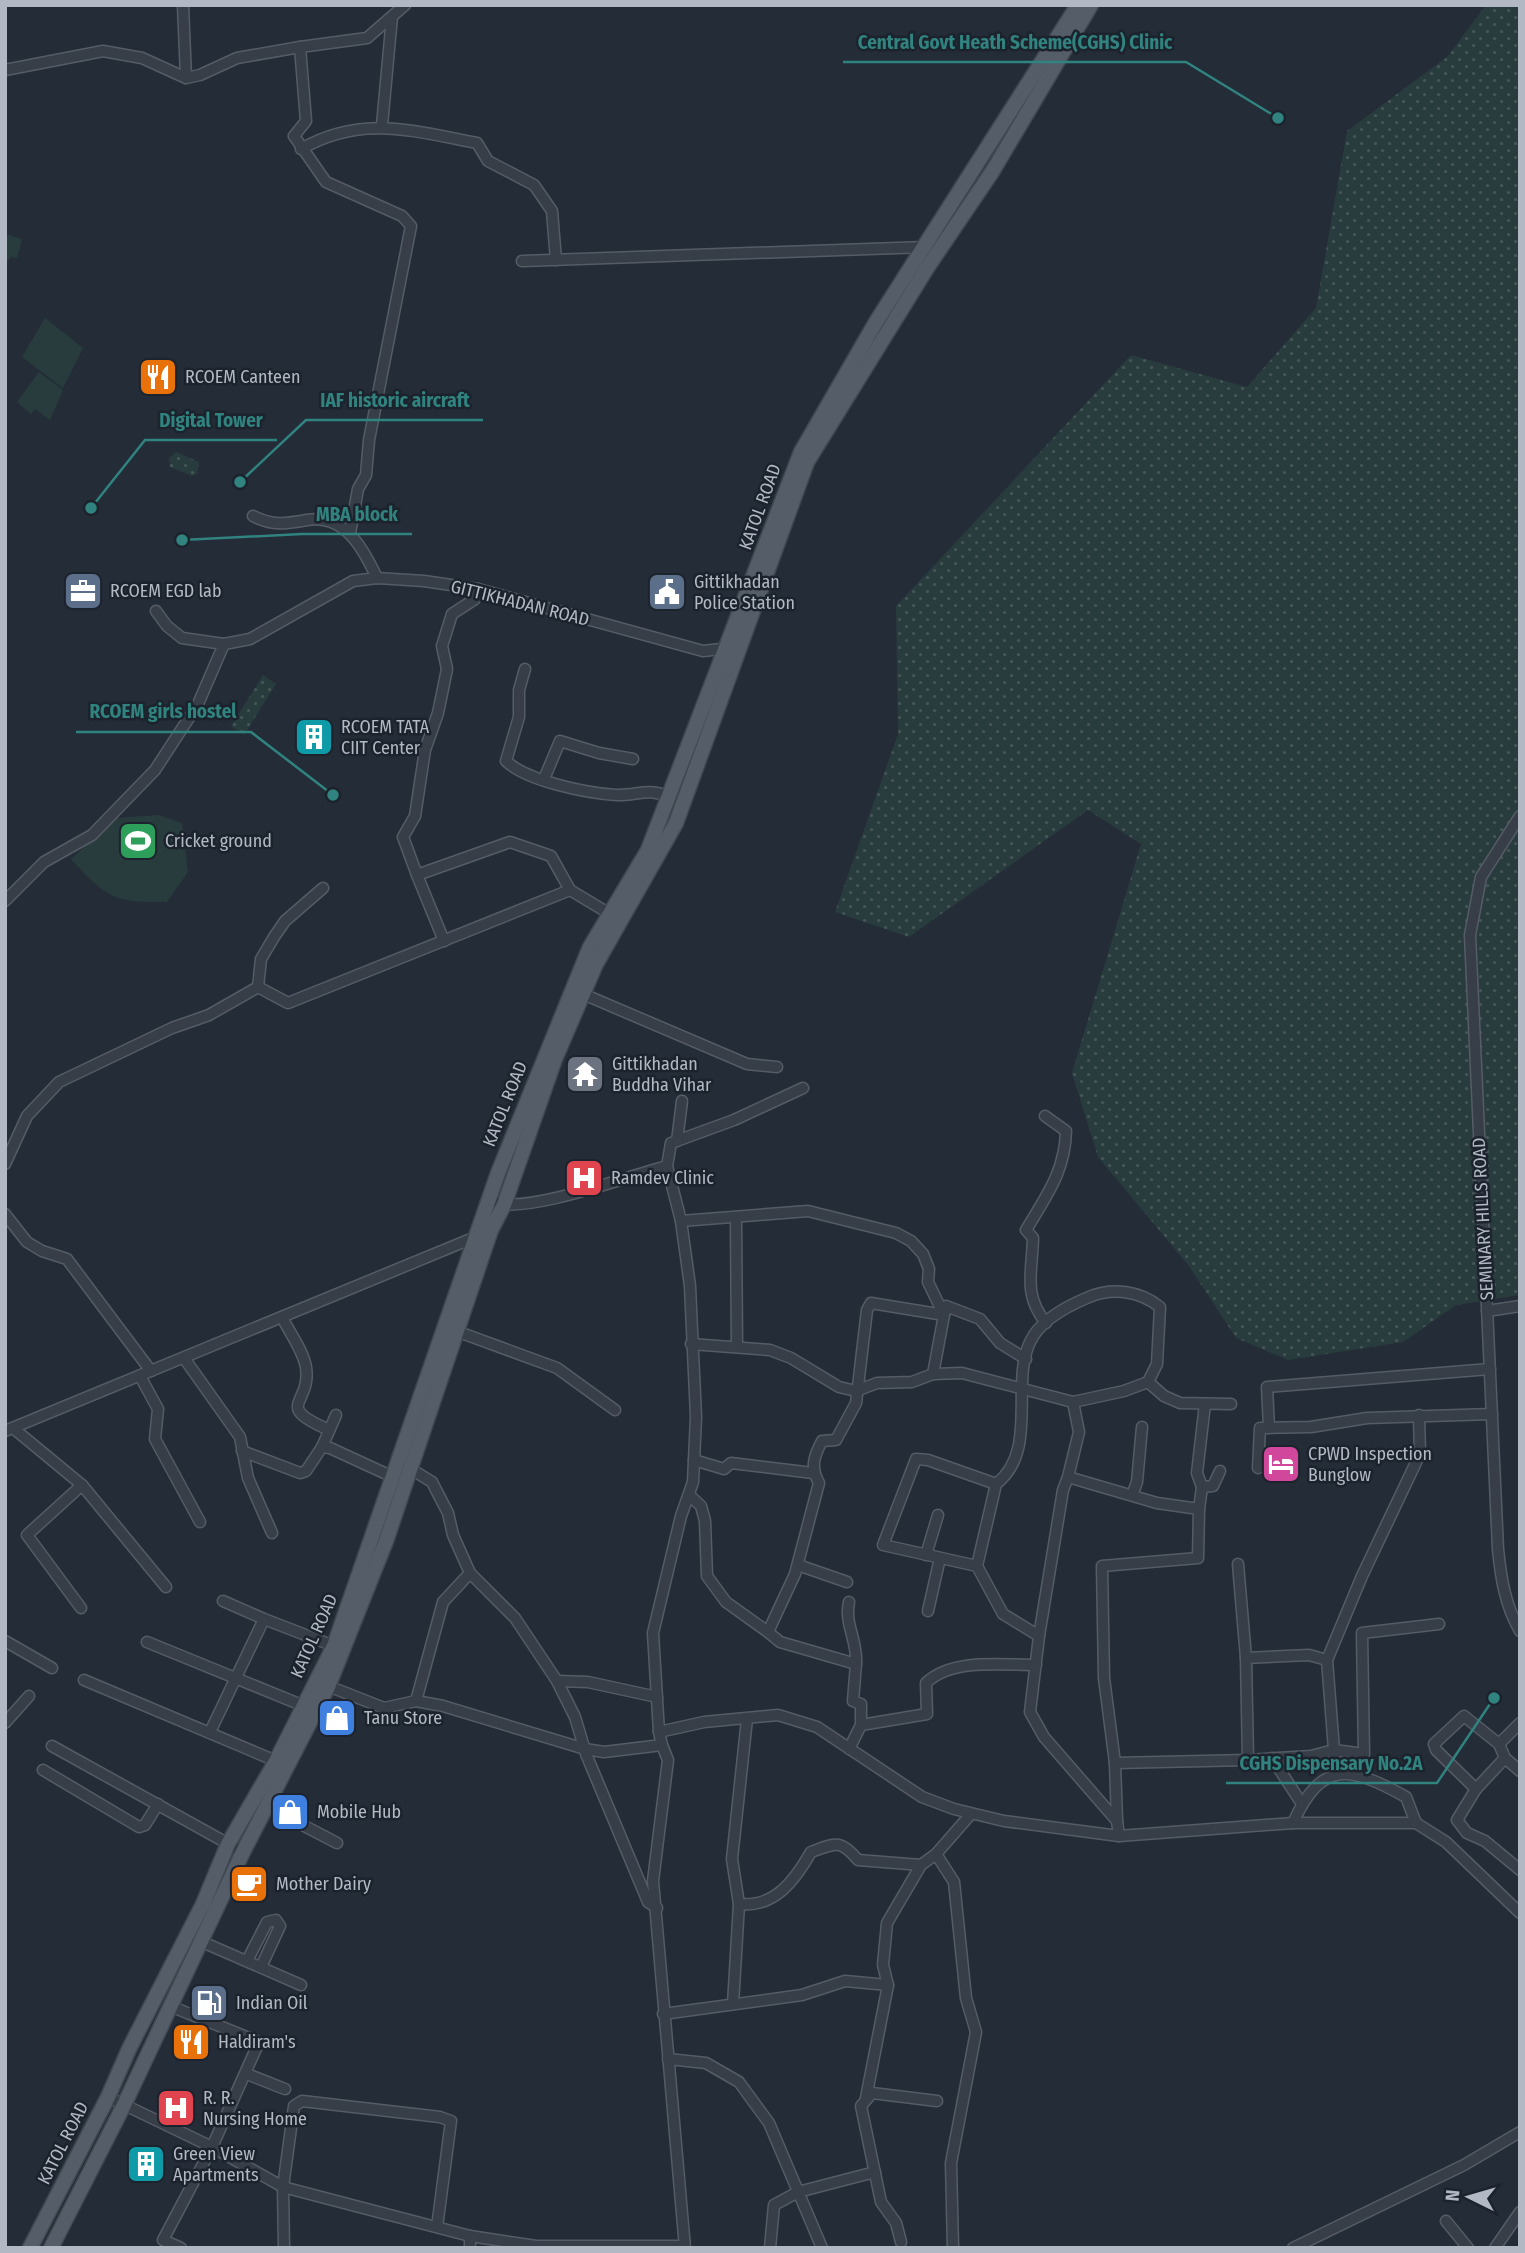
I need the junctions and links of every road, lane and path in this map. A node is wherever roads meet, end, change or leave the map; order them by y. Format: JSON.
{"nodes":[{"id":1,"x":183,"y":5,"type":"edge"},
{"id":2,"x":405,"y":5,"type":"edge"},
{"id":3,"x":1078,"y":5,"type":"edge"},
{"id":4,"x":1091,"y":5,"type":"edge"},
{"id":5,"x":392,"y":16,"type":"junction"},
{"id":6,"x":300,"y":47,"type":"junction"},
{"id":7,"x":5,"y":70,"type":"edge"},
{"id":8,"x":186,"y":78,"type":"junction"},
{"id":9,"x":382,"y":125,"type":"junction"},
{"id":10,"x":302,"y":149,"type":"junction"},
{"id":11,"x":926,"y":247,"type":"junction"},
{"id":12,"x":556,"y":260,"type":"junction"},
{"id":13,"x":522,"y":261,"type":"dead end"},
{"id":14,"x":253,"y":516,"type":"dead end"},
{"id":15,"x":350,"y":533,"type":"junction"},
{"id":16,"x":377,"y":578,"type":"junction"},
{"id":17,"x":478,"y":589,"type":"junction"},
{"id":18,"x":156,"y":611,"type":"dead end"},
{"id":19,"x":224,"y":643,"type":"junction"},
{"id":20,"x":733,"y":649,"type":"junction"},
{"id":21,"x":525,"y":669,"type":"dead end"},
{"id":22,"x":633,"y":759,"type":"dead end"},
{"id":23,"x":544,"y":779,"type":"junction"},
{"id":24,"x":669,"y":797,"type":"junction"},
{"id":25,"x":1520,"y":816,"type":"edge"},
{"id":26,"x":417,"y":875,"type":"junction"},
{"id":27,"x":323,"y":888,"type":"dead end"},
{"id":28,"x":570,"y":890,"type":"junction"},
{"id":29,"x":5,"y":901,"type":"edge"},
{"id":30,"x":615,"y":917,"type":"junction"},
{"id":31,"x":444,"y":941,"type":"junction"},
{"id":32,"x":258,"y":987,"type":"junction"},
{"id":33,"x":583,"y":994,"type":"junction"},
{"id":34,"x":777,"y":1067,"type":"dead end"},
{"id":35,"x":803,"y":1088,"type":"dead end"},
{"id":36,"x":682,"y":1101,"type":"dead end"},
{"id":37,"x":1045,"y":1116,"type":"dead end"},
{"id":38,"x":677,"y":1141,"type":"junction"},
{"id":39,"x":5,"y":1164,"type":"edge"},
{"id":40,"x":667,"y":1166,"type":"junction"},
{"id":41,"x":488,"y":1200,"type":"junction"},
{"id":42,"x":504,"y":1205,"type":"junction"},
{"id":43,"x":6,"y":1216,"type":"edge"},
{"id":44,"x":736,"y":1218,"type":"junction"},
{"id":45,"x":681,"y":1221,"type":"junction"},
{"id":46,"x":491,"y":1230,"type":"junction"},
{"id":47,"x":475,"y":1237,"type":"junction"},
{"id":48,"x":1520,"y":1306,"type":"edge"},
{"id":49,"x":1487,"y":1311,"type":"junction"},
{"id":50,"x":944,"y":1315,"type":"junction"},
{"id":51,"x":282,"y":1317,"type":"junction"},
{"id":52,"x":1046,"y":1323,"type":"junction"},
{"id":53,"x":456,"y":1331,"type":"junction"},
{"id":54,"x":691,"y":1343,"type":"junction"},
{"id":55,"x":737,"y":1346,"type":"junction"},
{"id":56,"x":184,"y":1358,"type":"junction"},
{"id":57,"x":1026,"y":1359,"type":"junction"},
{"id":58,"x":1490,"y":1369,"type":"junction"},
{"id":59,"x":146,"y":1373,"type":"junction"},
{"id":60,"x":933,"y":1374,"type":"junction"},
{"id":61,"x":1148,"y":1382,"type":"junction"},
{"id":62,"x":856,"y":1391,"type":"junction"},
{"id":63,"x":1024,"y":1391,"type":"junction"},
{"id":64,"x":1073,"y":1402,"type":"junction"},
{"id":65,"x":1205,"y":1404,"type":"junction"},
{"id":66,"x":1231,"y":1404,"type":"dead end"},
{"id":67,"x":615,"y":1410,"type":"dead end"},
{"id":68,"x":1492,"y":1414,"type":"junction"},
{"id":69,"x":336,"y":1415,"type":"dead end"},
{"id":70,"x":1419,"y":1415,"type":"junction"},
{"id":71,"x":1142,"y":1427,"type":"dead end"},
{"id":72,"x":1269,"y":1428,"type":"junction"},
{"id":73,"x":9,"y":1430,"type":"edge"},
{"id":74,"x":330,"y":1430,"type":"junction"},
{"id":75,"x":322,"y":1447,"type":"junction"},
{"id":76,"x":242,"y":1451,"type":"junction"},
{"id":77,"x":694,"y":1460,"type":"junction"},
{"id":78,"x":1258,"y":1468,"type":"dead end"},
{"id":79,"x":400,"y":1470,"type":"junction"},
{"id":80,"x":1220,"y":1472,"type":"dead end"},
{"id":81,"x":813,"y":1473,"type":"junction"},
{"id":82,"x":1069,"y":1477,"type":"junction"},
{"id":83,"x":996,"y":1484,"type":"junction"},
{"id":84,"x":82,"y":1485,"type":"junction"},
{"id":85,"x":1202,"y":1486,"type":"junction"},
{"id":86,"x":1133,"y":1493,"type":"junction"},
{"id":87,"x":689,"y":1495,"type":"junction"},
{"id":88,"x":1199,"y":1509,"type":"junction"},
{"id":89,"x":939,"y":1515,"type":"dead end"},
{"id":90,"x":200,"y":1522,"type":"dead end"},
{"id":91,"x":272,"y":1533,"type":"dead end"},
{"id":92,"x":926,"y":1555,"type":"junction"},
{"id":93,"x":940,"y":1558,"type":"junction"},
{"id":94,"x":1238,"y":1564,"type":"dead end"},
{"id":95,"x":798,"y":1565,"type":"junction"},
{"id":96,"x":977,"y":1566,"type":"junction"},
{"id":97,"x":470,"y":1573,"type":"junction"},
{"id":98,"x":847,"y":1582,"type":"dead end"},
{"id":99,"x":166,"y":1587,"type":"dead end"},
{"id":100,"x":223,"y":1601,"type":"dead end"},
{"id":101,"x":849,"y":1602,"type":"dead end"},
{"id":102,"x":81,"y":1608,"type":"dead end"},
{"id":103,"x":928,"y":1611,"type":"dead end"},
{"id":104,"x":264,"y":1619,"type":"junction"},
{"id":105,"x":1438,"y":1624,"type":"dead end"},
{"id":106,"x":1520,"y":1631,"type":"edge"},
{"id":107,"x":768,"y":1632,"type":"junction"},
{"id":108,"x":1039,"y":1636,"type":"junction"},
{"id":109,"x":5,"y":1641,"type":"edge"},
{"id":110,"x":147,"y":1642,"type":"dead end"},
{"id":111,"x":334,"y":1646,"type":"junction"},
{"id":112,"x":1245,"y":1658,"type":"junction"},
{"id":113,"x":1327,"y":1660,"type":"junction"},
{"id":114,"x":856,"y":1664,"type":"junction"},
{"id":115,"x":1036,"y":1665,"type":"junction"},
{"id":116,"x":52,"y":1668,"type":"dead end"},
{"id":117,"x":236,"y":1676,"type":"junction"},
{"id":118,"x":84,"y":1680,"type":"dead end"},
{"id":119,"x":557,"y":1681,"type":"junction"},
{"id":120,"x":322,"y":1684,"type":"junction"},
{"id":121,"x":29,"y":1696,"type":"dead end"},
{"id":122,"x":657,"y":1697,"type":"junction"},
{"id":123,"x":416,"y":1700,"type":"junction"},
{"id":124,"x":304,"y":1706,"type":"junction"},
{"id":125,"x":747,"y":1719,"type":"junction"},
{"id":126,"x":5,"y":1723,"type":"edge"},
{"id":127,"x":1520,"y":1723,"type":"edge"},
{"id":128,"x":861,"y":1725,"type":"junction"},
{"id":129,"x":210,"y":1732,"type":"junction"},
{"id":130,"x":659,"y":1732,"type":"junction"},
{"id":131,"x":1499,"y":1744,"type":"junction"},
{"id":132,"x":662,"y":1745,"type":"junction"},
{"id":133,"x":52,"y":1746,"type":"dead end"},
{"id":134,"x":585,"y":1749,"type":"junction"},
{"id":135,"x":849,"y":1749,"type":"junction"},
{"id":136,"x":1334,"y":1750,"type":"junction"},
{"id":137,"x":1272,"y":1758,"type":"junction"},
{"id":138,"x":1505,"y":1758,"type":"junction"},
{"id":139,"x":1248,"y":1759,"type":"junction"},
{"id":140,"x":276,"y":1761,"type":"junction"},
{"id":141,"x":1115,"y":1763,"type":"junction"},
{"id":142,"x":43,"y":1770,"type":"dead end"},
{"id":143,"x":1520,"y":1771,"type":"edge"},
{"id":144,"x":1336,"y":1775,"type":"junction"},
{"id":145,"x":1476,"y":1789,"type":"junction"},
{"id":146,"x":158,"y":1804,"type":"junction"},
{"id":147,"x":1302,"y":1804,"type":"junction"},
{"id":148,"x":266,"y":1806,"type":"junction"},
{"id":149,"x":971,"y":1814,"type":"junction"},
{"id":150,"x":1117,"y":1821,"type":"junction"},
{"id":151,"x":1293,"y":1823,"type":"junction"},
{"id":152,"x":1416,"y":1823,"type":"junction"},
{"id":153,"x":1119,"y":1836,"type":"junction"},
{"id":154,"x":337,"y":1843,"type":"dead end"},
{"id":155,"x":228,"y":1844,"type":"junction"},
{"id":156,"x":243,"y":1852,"type":"junction"},
{"id":157,"x":936,"y":1854,"type":"junction"},
{"id":158,"x":921,"y":1865,"type":"junction"},
{"id":159,"x":1520,"y":1870,"type":"edge"},
{"id":160,"x":739,"y":1903,"type":"junction"},
{"id":161,"x":657,"y":1908,"type":"junction"},
{"id":162,"x":1520,"y":1913,"type":"edge"},
{"id":163,"x":200,"y":1941,"type":"junction"},
{"id":164,"x":247,"y":1961,"type":"junction"},
{"id":165,"x":261,"y":1967,"type":"junction"},
{"id":166,"x":301,"y":1985,"type":"dead end"},
{"id":167,"x":888,"y":1985,"type":"junction"},
{"id":168,"x":733,"y":2004,"type":"junction"},
{"id":169,"x":170,"y":2006,"type":"junction"},
{"id":170,"x":663,"y":2014,"type":"junction"},
{"id":171,"x":668,"y":2059,"type":"junction"},
{"id":172,"x":247,"y":2074,"type":"junction"},
{"id":173,"x":285,"y":2089,"type":"dead end"},
{"id":174,"x":108,"y":2097,"type":"junction"},
{"id":175,"x":866,"y":2098,"type":"junction"},
{"id":176,"x":937,"y":2101,"type":"dead end"},
{"id":177,"x":124,"y":2105,"type":"junction"},
{"id":178,"x":1520,"y":2132,"type":"edge"},
{"id":179,"x":212,"y":2147,"type":"junction"},
{"id":180,"x":875,"y":2172,"type":"junction"},
{"id":181,"x":283,"y":2187,"type":"junction"},
{"id":182,"x":798,"y":2192,"type":"junction"},
{"id":183,"x":1520,"y":2212,"type":"edge"},
{"id":184,"x":1446,"y":2221,"type":"dead end"},
{"id":185,"x":437,"y":2227,"type":"junction"},
{"id":186,"x":470,"y":2242,"type":"edge"},
{"id":187,"x":901,"y":2242,"type":"dead end"},
{"id":188,"x":685,"y":2247,"type":"edge"},
{"id":189,"x":30,"y":2248,"type":"edge"},
{"id":190,"x":51,"y":2248,"type":"edge"},
{"id":191,"x":181,"y":2248,"type":"edge"},
{"id":192,"x":284,"y":2248,"type":"edge"},
{"id":193,"x":771,"y":2248,"type":"edge"},
{"id":194,"x":822,"y":2248,"type":"edge"},
{"id":195,"x":953,"y":2248,"type":"edge"},
{"id":196,"x":1293,"y":2248,"type":"edge"},
{"id":197,"x":1468,"y":2248,"type":"edge"},
{"id":198,"x":1495,"y":2248,"type":"edge"}],
"edges":[{"from":1,"to":8,"type":"street"},
{"from":2,"to":5,"type":"street"},
{"from":3,"to":11,"type":"main road","name":"KATOL ROAD"},
{"from":4,"to":20,"type":"main road","name":"KATOL ROAD"},
{"from":5,"to":6,"type":"street"},
{"from":5,"to":9,"type":"street"},
{"from":6,"to":8,"type":"street"},
{"from":6,"to":10,"type":"street"},
{"from":7,"to":8,"type":"street"},
{"from":9,"to":10,"type":"street"},
{"from":9,"to":12,"type":"street"},
{"from":10,"to":15,"type":"street"},
{"from":11,"to":12,"type":"street"},
{"from":11,"to":20,"type":"main road","name":"KATOL ROAD"},
{"from":12,"to":13,"type":"street"},
{"from":14,"to":15,"type":"street"},
{"from":15,"to":16,"type":"street"},
{"from":16,"to":17,"type":"street","name":"GITTIKHADAN ROAD"},
{"from":16,"to":19,"type":"street","name":"GITTIKHADAN ROAD"},
{"from":17,"to":20,"type":"street","name":"GITTIKHADAN ROAD"},
{"from":17,"to":26,"type":"street"},
{"from":18,"to":19,"type":"street","name":"GITTIKHADAN ROAD"},
{"from":19,"to":29,"type":"street"},
{"from":20,"to":24,"type":"main road","name":"KATOL ROAD"},
{"from":20,"to":30,"type":"main road","name":"KATOL ROAD"},
{"from":21,"to":23,"type":"street"},
{"from":22,"to":23,"type":"street"},
{"from":23,"to":24,"type":"street"},
{"from":24,"to":30,"type":"main road","name":"KATOL ROAD"},
{"from":25,"to":49,"type":"street","name":"SEMINARY HILLS ROAD"},
{"from":26,"to":28,"type":"street"},
{"from":26,"to":31,"type":"street"},
{"from":27,"to":32,"type":"street"},
{"from":28,"to":30,"type":"street"},
{"from":28,"to":31,"type":"street"},
{"from":30,"to":33,"type":"main road","name":"KATOL ROAD"},
{"from":30,"to":41,"type":"main road","name":"KATOL ROAD"},
{"from":31,"to":32,"type":"street"},
{"from":32,"to":39,"type":"street"},
{"from":33,"to":34,"type":"street"},
{"from":33,"to":42,"type":"main road","name":"KATOL ROAD"},
{"from":35,"to":38,"type":"street"},
{"from":36,"to":38,"type":"street"},
{"from":37,"to":52,"type":"street"},
{"from":38,"to":40,"type":"street"},
{"from":40,"to":42,"type":"street"},
{"from":40,"to":45,"type":"street"},
{"from":41,"to":42,"type":"street"},
{"from":41,"to":47,"type":"main road","name":"KATOL ROAD"},
{"from":42,"to":46,"type":"main road","name":"KATOL ROAD"},
{"from":43,"to":59,"type":"street"},
{"from":44,"to":45,"type":"street"},
{"from":44,"to":50,"type":"street"},
{"from":44,"to":55,"type":"street"},
{"from":45,"to":54,"type":"street"},
{"from":46,"to":47,"type":"street"},
{"from":46,"to":53,"type":"main road","name":"KATOL ROAD"},
{"from":47,"to":51,"type":"street"},
{"from":47,"to":79,"type":"main road","name":"KATOL ROAD"},
{"from":48,"to":49,"type":"street"},
{"from":49,"to":58,"type":"street","name":"SEMINARY HILLS ROAD"},
{"from":50,"to":57,"type":"street"},
{"from":50,"to":60,"type":"street"},
{"from":50,"to":62,"type":"street"},
{"from":51,"to":56,"type":"street"},
{"from":51,"to":74,"type":"street"},
{"from":52,"to":57,"type":"street"},
{"from":52,"to":61,"type":"street"},
{"from":53,"to":67,"type":"street"},
{"from":53,"to":79,"type":"main road","name":"KATOL ROAD"},
{"from":54,"to":55,"type":"street"},
{"from":54,"to":77,"type":"street"},
{"from":55,"to":62,"type":"street"},
{"from":56,"to":59,"type":"street"},
{"from":56,"to":76,"type":"street"},
{"from":57,"to":63,"type":"street"},
{"from":58,"to":68,"type":"street","name":"SEMINARY HILLS ROAD"},
{"from":58,"to":72,"type":"street"},
{"from":59,"to":73,"type":"street"},
{"from":59,"to":90,"type":"street"},
{"from":60,"to":62,"type":"street"},
{"from":60,"to":63,"type":"street"},
{"from":61,"to":64,"type":"street"},
{"from":61,"to":65,"type":"street"},
{"from":62,"to":81,"type":"street"},
{"from":63,"to":64,"type":"street"},
{"from":63,"to":83,"type":"street"},
{"from":64,"to":82,"type":"street"},
{"from":65,"to":66,"type":"street"},
{"from":65,"to":85,"type":"street"},
{"from":68,"to":70,"type":"street"},
{"from":68,"to":106,"type":"street","name":"SEMINARY HILLS ROAD"},
{"from":69,"to":74,"type":"street"},
{"from":70,"to":72,"type":"street"},
{"from":70,"to":113,"type":"street"},
{"from":71,"to":86,"type":"street"},
{"from":72,"to":78,"type":"street"},
{"from":73,"to":84,"type":"street"},
{"from":74,"to":75,"type":"street"},
{"from":75,"to":76,"type":"street"},
{"from":75,"to":79,"type":"street"},
{"from":76,"to":91,"type":"street"},
{"from":77,"to":81,"type":"street"},
{"from":77,"to":87,"type":"street"},
{"from":79,"to":97,"type":"street"},
{"from":79,"to":111,"type":"main road","name":"KATOL ROAD"},
{"from":79,"to":120,"type":"main road","name":"KATOL ROAD"},
{"from":80,"to":85,"type":"street"},
{"from":81,"to":95,"type":"street"},
{"from":82,"to":86,"type":"street"},
{"from":82,"to":108,"type":"street"},
{"from":83,"to":92,"type":"street"},
{"from":83,"to":96,"type":"street"},
{"from":84,"to":99,"type":"street"},
{"from":84,"to":102,"type":"street"},
{"from":85,"to":88,"type":"street"},
{"from":86,"to":88,"type":"street"},
{"from":87,"to":107,"type":"street"},
{"from":87,"to":122,"type":"street"},
{"from":88,"to":141,"type":"street"},
{"from":89,"to":92,"type":"street"},
{"from":92,"to":93,"type":"street"},
{"from":93,"to":96,"type":"street"},
{"from":93,"to":103,"type":"street"},
{"from":94,"to":112,"type":"street"},
{"from":95,"to":98,"type":"street"},
{"from":95,"to":107,"type":"street"},
{"from":96,"to":108,"type":"street"},
{"from":97,"to":119,"type":"street"},
{"from":97,"to":123,"type":"street"},
{"from":100,"to":104,"type":"street"},
{"from":101,"to":114,"type":"street"},
{"from":104,"to":111,"type":"street"},
{"from":104,"to":117,"type":"street"},
{"from":105,"to":136,"type":"street"},
{"from":107,"to":114,"type":"street"},
{"from":108,"to":115,"type":"street"},
{"from":109,"to":116,"type":"street"},
{"from":110,"to":117,"type":"street"},
{"from":111,"to":120,"type":"main road","name":"KATOL ROAD"},
{"from":112,"to":113,"type":"street"},
{"from":112,"to":139,"type":"street"},
{"from":113,"to":136,"type":"street"},
{"from":114,"to":128,"type":"street"},
{"from":115,"to":128,"type":"street"},
{"from":115,"to":150,"type":"street"},
{"from":117,"to":124,"type":"street"},
{"from":117,"to":129,"type":"street"},
{"from":118,"to":129,"type":"street"},
{"from":119,"to":122,"type":"street"},
{"from":119,"to":134,"type":"street"},
{"from":120,"to":123,"type":"street"},
{"from":120,"to":124,"type":"main road","name":"KATOL ROAD"},
{"from":120,"to":148,"type":"main road","name":"KATOL ROAD"},
{"from":121,"to":126,"type":"street"},
{"from":122,"to":130,"type":"street"},
{"from":123,"to":134,"type":"street"},
{"from":124,"to":140,"type":"main road","name":"KATOL ROAD"},
{"from":125,"to":130,"type":"street"},
{"from":125,"to":135,"type":"street"},
{"from":125,"to":160,"type":"street"},
{"from":127,"to":131,"type":"street"},
{"from":128,"to":135,"type":"street"},
{"from":129,"to":140,"type":"street"},
{"from":130,"to":132,"type":"street"},
{"from":131,"to":138,"type":"street"},
{"from":131,"to":145,"type":"street"},
{"from":132,"to":134,"type":"street"},
{"from":132,"to":161,"type":"street"},
{"from":133,"to":146,"type":"street"},
{"from":134,"to":161,"type":"street"},
{"from":135,"to":149,"type":"street"},
{"from":136,"to":137,"type":"street"},
{"from":136,"to":144,"type":"street"},
{"from":137,"to":139,"type":"street"},
{"from":137,"to":147,"type":"street"},
{"from":138,"to":143,"type":"street"},
{"from":138,"to":145,"type":"street"},
{"from":139,"to":141,"type":"street"},
{"from":140,"to":155,"type":"main road","name":"KATOL ROAD"},
{"from":141,"to":150,"type":"street"},
{"from":142,"to":146,"type":"street"},
{"from":144,"to":147,"type":"street"},
{"from":144,"to":152,"type":"street"},
{"from":145,"to":159,"type":"street"},
{"from":146,"to":155,"type":"street"},
{"from":147,"to":151,"type":"street"},
{"from":148,"to":154,"type":"street"},
{"from":148,"to":156,"type":"main road","name":"KATOL ROAD"},
{"from":149,"to":153,"type":"street"},
{"from":149,"to":157,"type":"street"},
{"from":150,"to":153,"type":"street"},
{"from":151,"to":152,"type":"street"},
{"from":151,"to":153,"type":"street"},
{"from":152,"to":162,"type":"street"},
{"from":155,"to":156,"type":"street"},
{"from":155,"to":174,"type":"main road","name":"KATOL ROAD"},
{"from":156,"to":163,"type":"main road","name":"KATOL ROAD"},
{"from":157,"to":158,"type":"street"},
{"from":157,"to":195,"type":"street"},
{"from":158,"to":160,"type":"street"},
{"from":158,"to":167,"type":"street"},
{"from":160,"to":168,"type":"street"},
{"from":161,"to":170,"type":"street"},
{"from":163,"to":164,"type":"street"},
{"from":163,"to":169,"type":"main road","name":"KATOL ROAD"},
{"from":164,"to":165,"type":"street"},
{"from":164,"to":165,"type":"street"},
{"from":165,"to":166,"type":"street"},
{"from":167,"to":168,"type":"street"},
{"from":167,"to":175,"type":"street"},
{"from":168,"to":170,"type":"street"},
{"from":169,"to":172,"type":"street"},
{"from":169,"to":177,"type":"main road","name":"KATOL ROAD"},
{"from":170,"to":171,"type":"street"},
{"from":171,"to":182,"type":"street"},
{"from":171,"to":188,"type":"street"},
{"from":172,"to":173,"type":"street"},
{"from":172,"to":179,"type":"street"},
{"from":174,"to":177,"type":"street"},
{"from":174,"to":189,"type":"main road","name":"KATOL ROAD"},
{"from":175,"to":176,"type":"street"},
{"from":175,"to":180,"type":"street"},
{"from":177,"to":179,"type":"street"},
{"from":177,"to":190,"type":"main road","name":"KATOL ROAD"},
{"from":178,"to":196,"type":"street"},
{"from":179,"to":181,"type":"street"},
{"from":179,"to":191,"type":"street"},
{"from":180,"to":182,"type":"street"},
{"from":180,"to":187,"type":"street"},
{"from":181,"to":185,"type":"street"},
{"from":181,"to":185,"type":"street"},
{"from":181,"to":192,"type":"street"},
{"from":182,"to":193,"type":"street"},
{"from":182,"to":194,"type":"street"},
{"from":183,"to":198,"type":"street"},
{"from":184,"to":197,"type":"street"},
{"from":185,"to":186,"type":"street"},
{"from":186,"to":188,"type":"street"}]}
